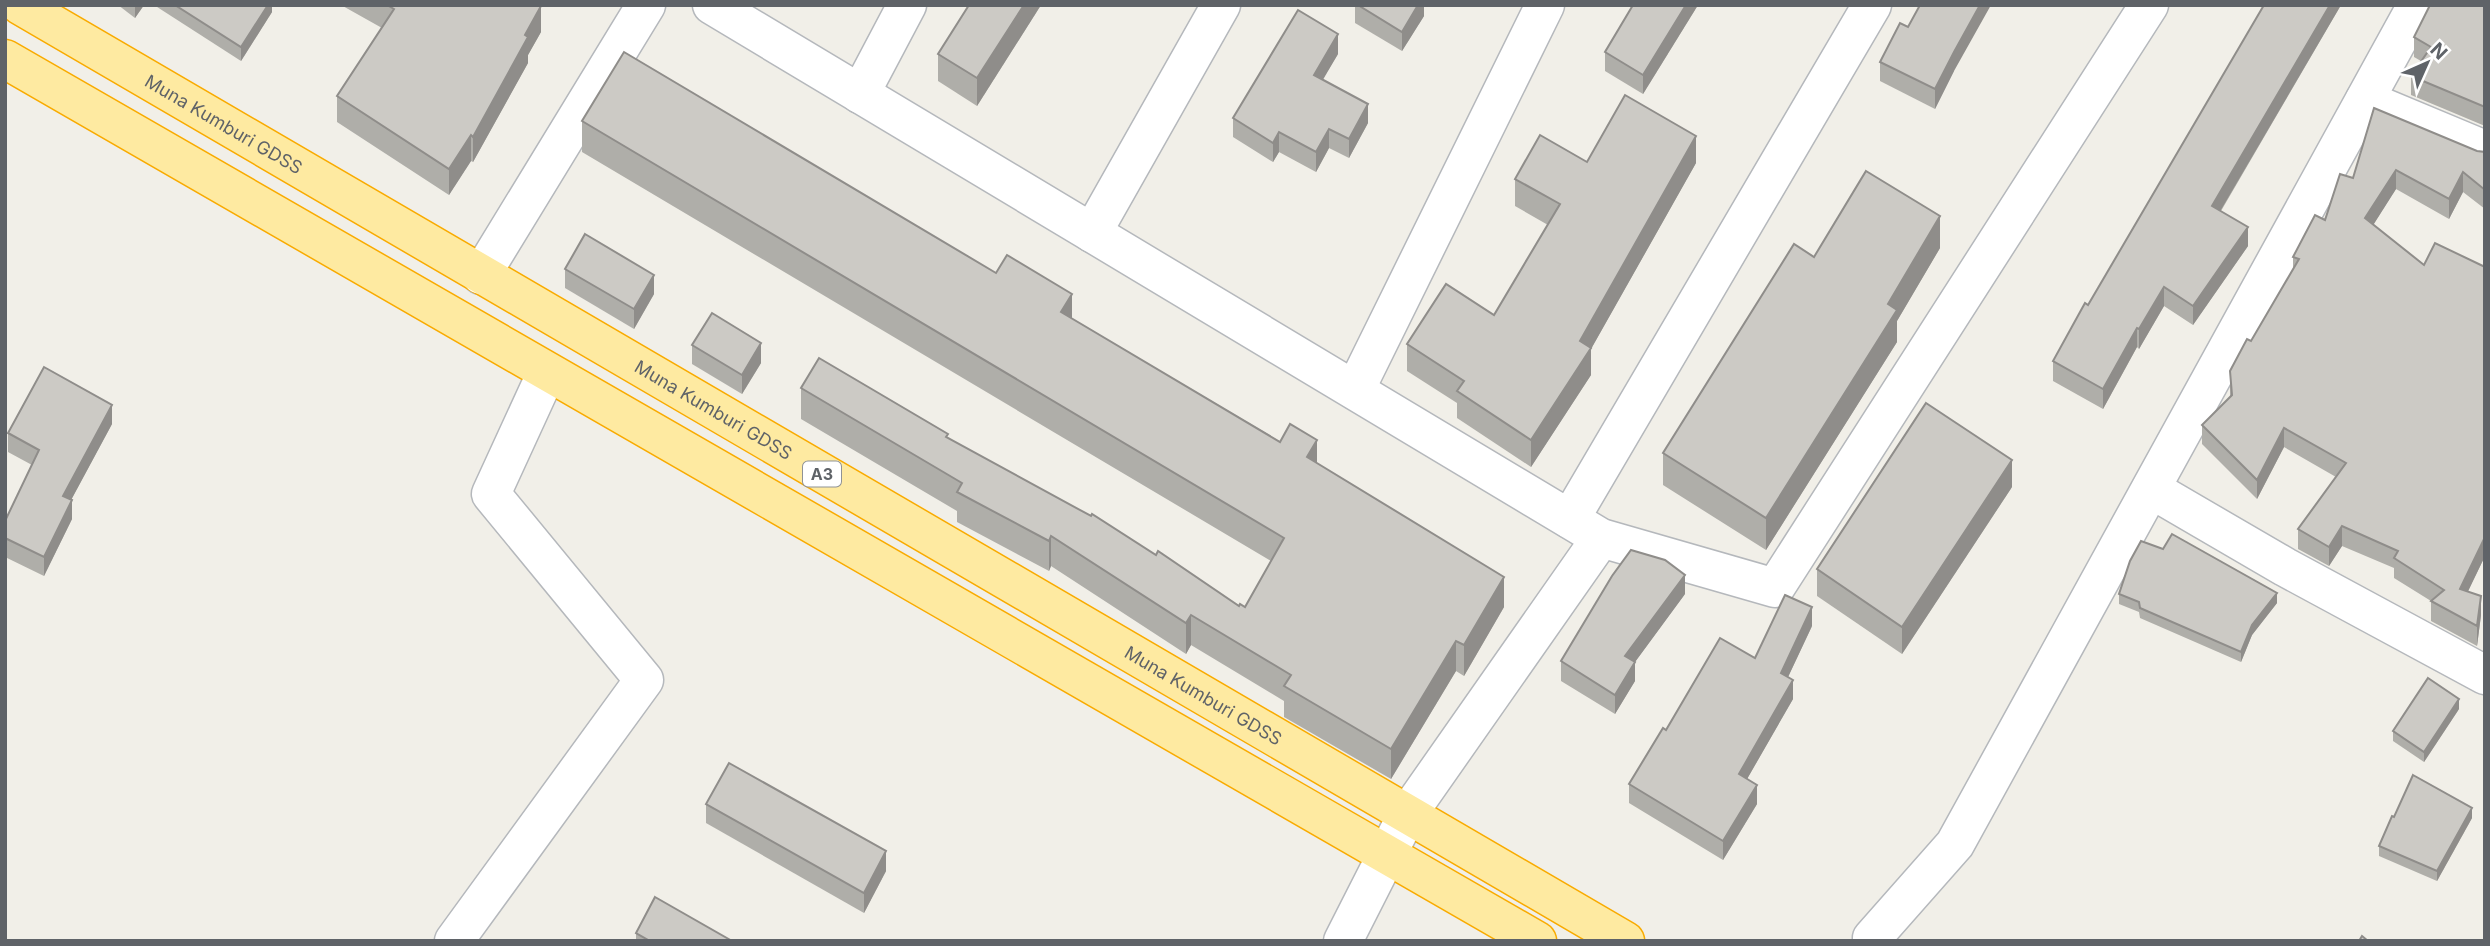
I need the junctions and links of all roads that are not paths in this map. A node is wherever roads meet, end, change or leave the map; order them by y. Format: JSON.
{"nodes":[{"id":1,"x":20,"y":5,"type":"edge"},
{"id":2,"x":646,"y":5,"type":"edge"},
{"id":3,"x":712,"y":5,"type":"edge"},
{"id":4,"x":907,"y":5,"type":"edge"},
{"id":5,"x":1221,"y":5,"type":"edge"},
{"id":6,"x":1545,"y":5,"type":"edge"},
{"id":7,"x":1872,"y":5,"type":"edge"},
{"id":8,"x":2148,"y":5,"type":"edge"},
{"id":9,"x":2417,"y":5,"type":"edge"},
{"id":10,"x":5,"y":60,"type":"edge"},
{"id":11,"x":860,"y":94,"type":"junction"},
{"id":12,"x":2365,"y":100,"type":"junction"},
{"id":13,"x":2485,"y":150,"type":"edge"},
{"id":14,"x":1092,"y":233,"type":"junction"},
{"id":15,"x":481,"y":275,"type":"junction"},
{"id":16,"x":547,"y":372,"type":"junction"},
{"id":17,"x":1354,"y":390,"type":"junction"},
{"id":18,"x":2151,"y":488,"type":"junction"},
{"id":19,"x":1586,"y":528,"type":"junction"},
{"id":20,"x":2485,"y":675,"type":"edge"},
{"id":21,"x":1407,"y":815,"type":"junction"},
{"id":22,"x":1386,"y":853,"type":"junction"},
{"id":23,"x":1872,"y":938,"type":"dead end"},
{"id":24,"x":454,"y":941,"type":"edge"},
{"id":25,"x":1343,"y":941,"type":"edge"},
{"id":26,"x":1537,"y":941,"type":"edge"},
{"id":27,"x":1625,"y":941,"type":"edge"}],
"edges":[{"from":1,"to":15,"type":"highway","name":"Muna Kumburi GDSS","number":"A3"},
{"from":2,"to":15,"type":"street"},
{"from":3,"to":11,"type":"street"},
{"from":4,"to":11,"type":"street"},
{"from":5,"to":14,"type":"street"},
{"from":6,"to":17,"type":"street"},
{"from":7,"to":19,"type":"street"},
{"from":8,"to":19,"type":"street"},
{"from":9,"to":12,"type":"street"},
{"from":10,"to":16,"type":"highway"},
{"from":11,"to":14,"type":"street"},
{"from":12,"to":13,"type":"street"},
{"from":12,"to":18,"type":"street"},
{"from":14,"to":17,"type":"street"},
{"from":15,"to":21,"type":"highway","name":"Muna Kumburi GDSS","number":"A3"},
{"from":16,"to":22,"type":"highway"},
{"from":16,"to":24,"type":"street"},
{"from":17,"to":19,"type":"street"},
{"from":18,"to":20,"type":"street"},
{"from":18,"to":23,"type":"street"},
{"from":19,"to":21,"type":"street"},
{"from":21,"to":22,"type":"street"},
{"from":21,"to":27,"type":"highway","name":"Muna Kumburi GDSS","number":"A3"},
{"from":22,"to":25,"type":"street"},
{"from":22,"to":26,"type":"highway"}]}
